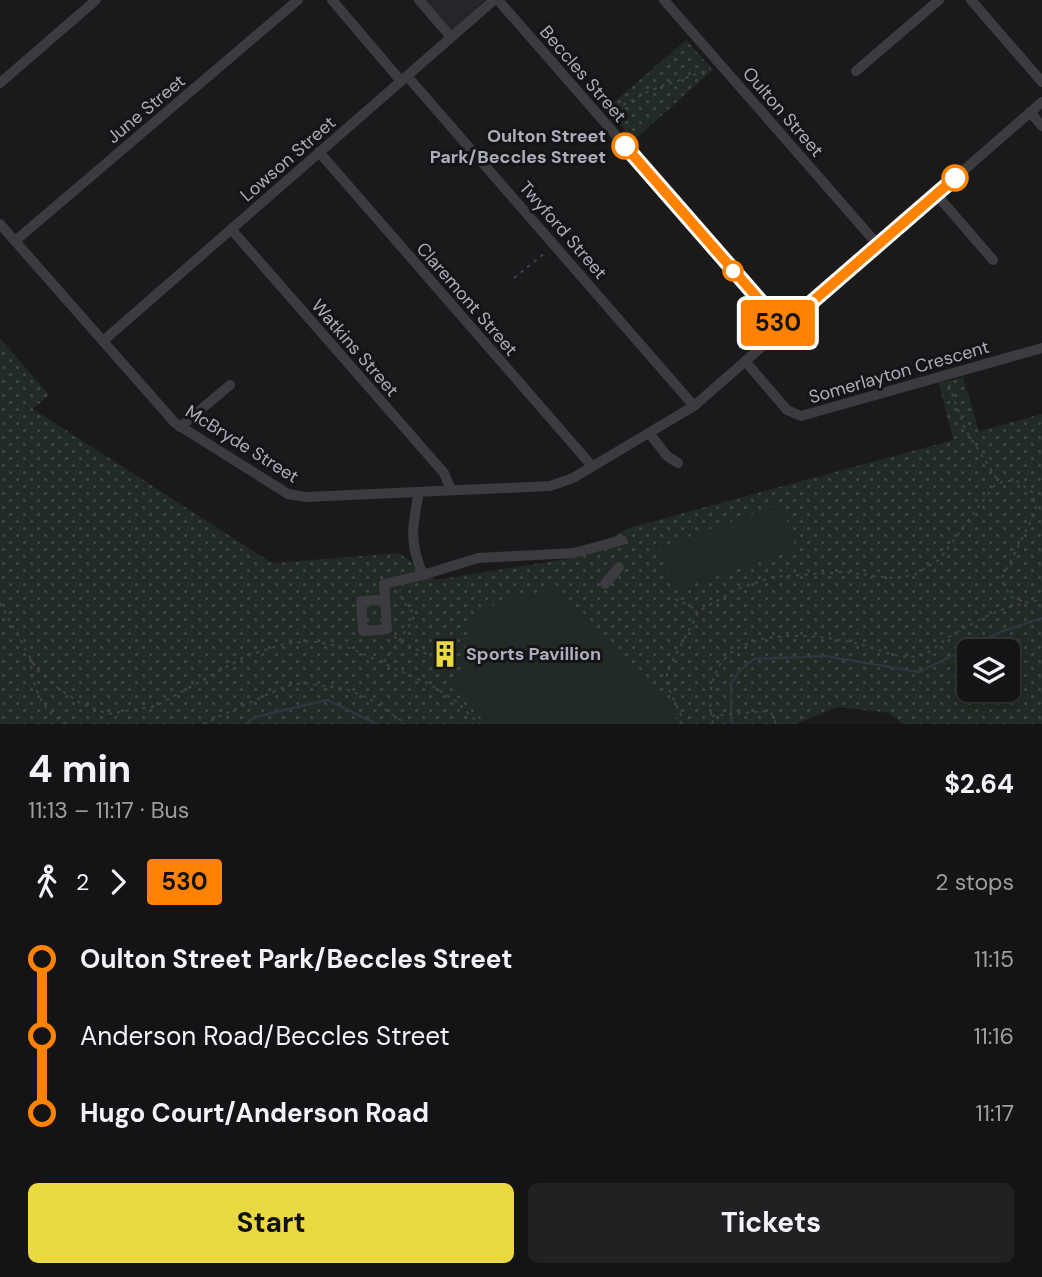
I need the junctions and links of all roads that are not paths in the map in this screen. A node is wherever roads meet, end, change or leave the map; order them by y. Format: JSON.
{"nodes":[{"id":1,"x":96,"y":0,"type":"edge"},
{"id":2,"x":298,"y":0,"type":"edge"},
{"id":3,"x":332,"y":0,"type":"edge"},
{"id":4,"x":419,"y":0,"type":"edge"},
{"id":5,"x":496,"y":0,"type":"edge"},
{"id":6,"x":664,"y":0,"type":"edge"},
{"id":7,"x":939,"y":0,"type":"edge"},
{"id":8,"x":971,"y":0,"type":"edge"},
{"id":9,"x":451,"y":37,"type":"junction"},
{"id":10,"x":856,"y":71,"type":"dead end"},
{"id":11,"x":404,"y":78,"type":"junction"},
{"id":12,"x":1042,"y":82,"type":"edge"},
{"id":13,"x":0,"y":83,"type":"edge"},
{"id":14,"x":1042,"y":102,"type":"edge"},
{"id":15,"x":1030,"y":112,"type":"junction"},
{"id":16,"x":1042,"y":126,"type":"edge"},
{"id":17,"x":319,"y":152,"type":"junction"},
{"id":18,"x":936,"y":194,"type":"junction"},
{"id":19,"x":0,"y":224,"type":"edge"},
{"id":20,"x":231,"y":229,"type":"junction"},
{"id":21,"x":15,"y":241,"type":"junction"},
{"id":22,"x":878,"y":245,"type":"junction"},
{"id":23,"x":993,"y":260,"type":"dead end"},
{"id":24,"x":783,"y":327,"type":"junction"},
{"id":25,"x":103,"y":341,"type":"junction"},
{"id":26,"x":1042,"y":348,"type":"edge"},
{"id":27,"x":745,"y":360,"type":"junction"},
{"id":28,"x":230,"y":385,"type":"dead end"},
{"id":29,"x":694,"y":405,"type":"junction"},
{"id":30,"x":180,"y":427,"type":"junction"},
{"id":31,"x":649,"y":433,"type":"junction"},
{"id":32,"x":678,"y":463,"type":"dead end"},
{"id":33,"x":592,"y":466,"type":"junction"},
{"id":34,"x":451,"y":490,"type":"junction"},
{"id":35,"x":419,"y":492,"type":"junction"},
{"id":36,"x":622,"y":540,"type":"dead end"},
{"id":37,"x":619,"y":567,"type":"dead end"},
{"id":38,"x":423,"y":575,"type":"junction"},
{"id":39,"x":605,"y":584,"type":"dead end"},
{"id":40,"x":385,"y":600,"type":"dead end"}],
"edges":[{"from":1,"to":13,"type":"street"},
{"from":2,"to":21,"type":"street","name":"June Street"},
{"from":3,"to":11,"type":"street","name":"Twyford Street"},
{"from":4,"to":9,"type":"street"},
{"from":5,"to":9,"type":"street","name":"Lowson Street"},
{"from":5,"to":24,"type":"street","name":"Beccles Street"},
{"from":6,"to":22,"type":"street","name":"Oulton Street"},
{"from":7,"to":10,"type":"street"},
{"from":8,"to":12,"type":"street"},
{"from":9,"to":11,"type":"street","name":"Lowson Street"},
{"from":11,"to":17,"type":"street","name":"Lowson Street"},
{"from":11,"to":29,"type":"street","name":"Twyford Street"},
{"from":14,"to":15,"type":"street","name":"McBryde Street"},
{"from":15,"to":16,"type":"street"},
{"from":15,"to":18,"type":"street","name":"McBryde Street"},
{"from":17,"to":20,"type":"street","name":"Lowson Street"},
{"from":17,"to":33,"type":"street","name":"Claremont Street"},
{"from":18,"to":22,"type":"street","name":"McBryde Street"},
{"from":18,"to":23,"type":"street"},
{"from":19,"to":21,"type":"street","name":"McBryde Street"},
{"from":20,"to":25,"type":"street","name":"Lowson Street"},
{"from":20,"to":34,"type":"street","name":"Watkins Street"},
{"from":21,"to":25,"type":"street","name":"McBryde Street"},
{"from":22,"to":24,"type":"street","name":"McBryde Street"},
{"from":24,"to":27,"type":"street","name":"McBryde Street"},
{"from":25,"to":30,"type":"street","name":"McBryde Street"},
{"from":26,"to":27,"type":"street","name":"Somerlayton Crescent"},
{"from":27,"to":29,"type":"street","name":"McBryde Street"},
{"from":28,"to":30,"type":"street"},
{"from":29,"to":31,"type":"street","name":"McBryde Street"},
{"from":30,"to":35,"type":"street","name":"McBryde Street"},
{"from":31,"to":32,"type":"street"},
{"from":31,"to":33,"type":"street","name":"McBryde Street"},
{"from":33,"to":34,"type":"street","name":"McBryde Street"},
{"from":34,"to":35,"type":"street","name":"McBryde Street"},
{"from":35,"to":38,"type":"street"},
{"from":36,"to":38,"type":"street"},
{"from":37,"to":39,"type":"street"},
{"from":38,"to":40,"type":"street"}]}
